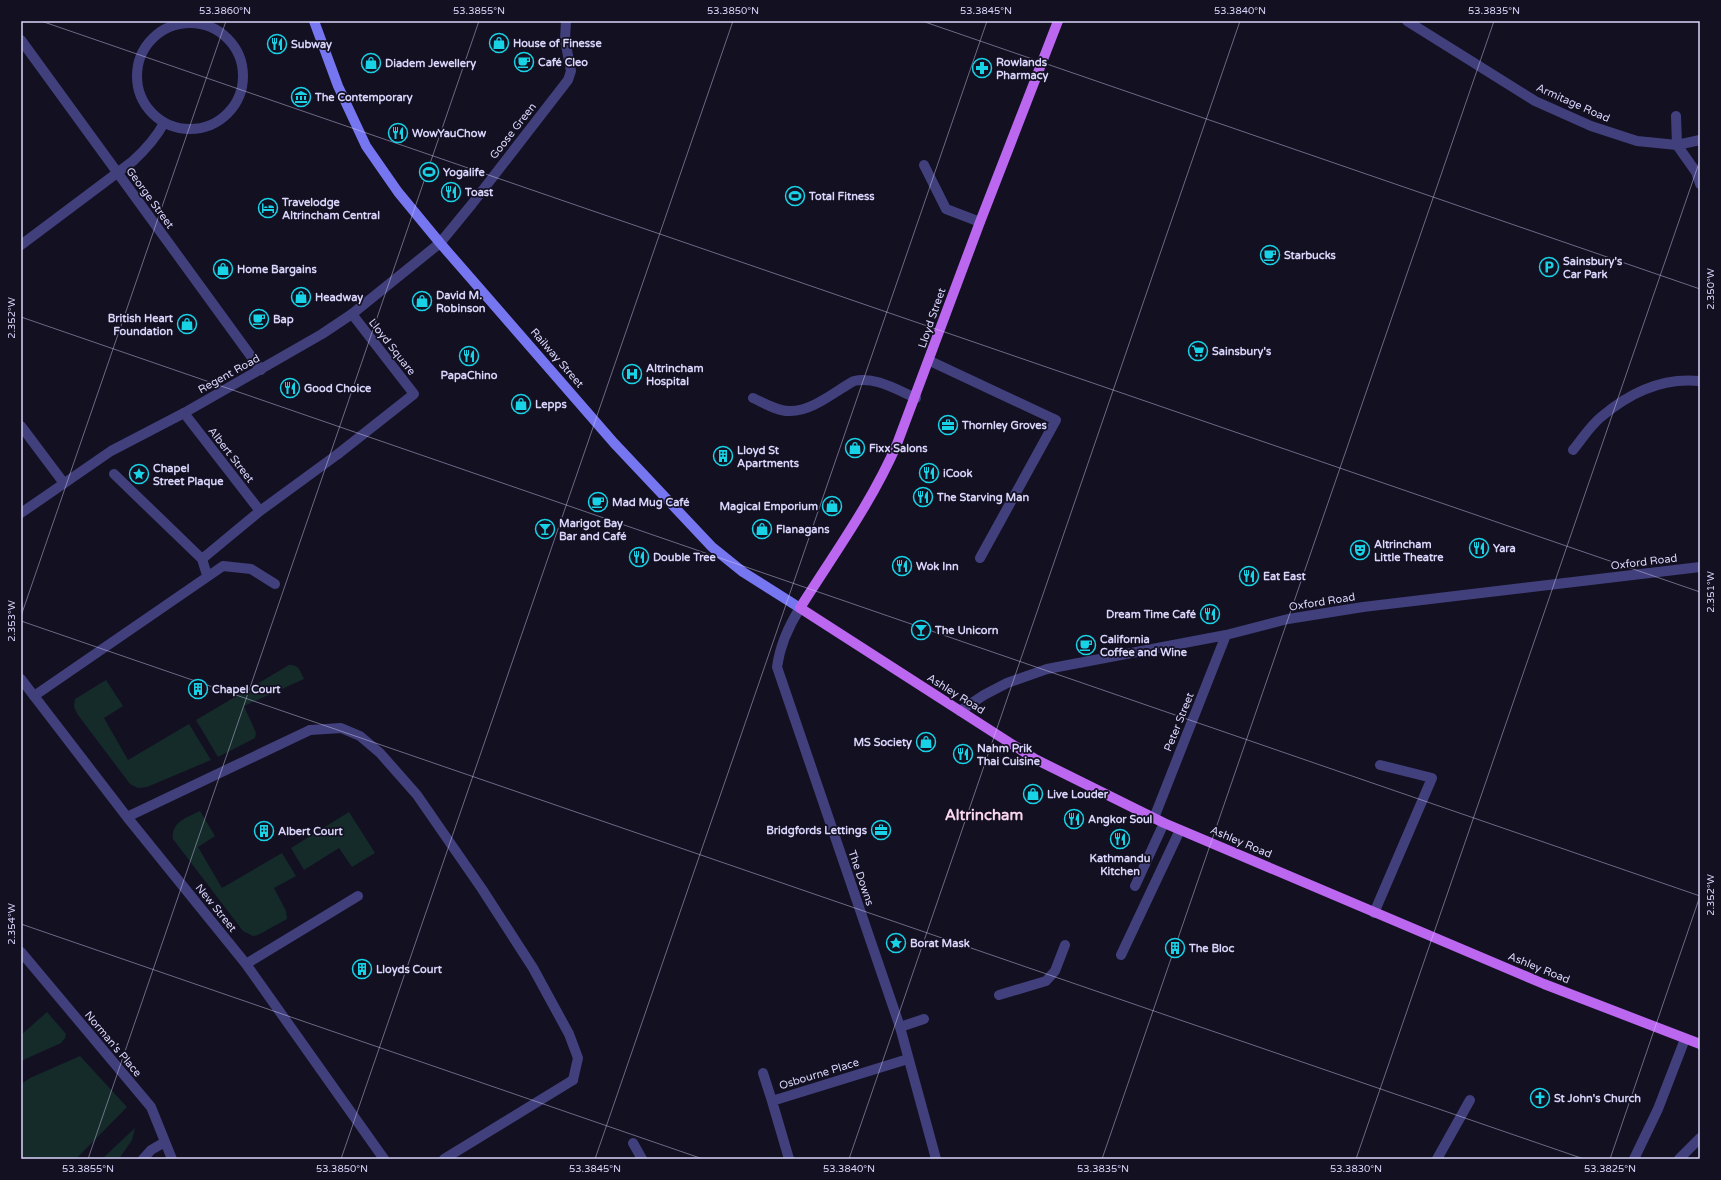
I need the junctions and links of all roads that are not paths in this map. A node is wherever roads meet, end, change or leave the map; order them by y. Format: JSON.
{"nodes":[{"id":1,"x":314,"y":21,"type":"edge"},
{"id":2,"x":566,"y":21,"type":"edge"},
{"id":3,"x":1058,"y":21,"type":"edge"},
{"id":4,"x":1407,"y":21,"type":"edge"},
{"id":5,"x":21,"y":40,"type":"edge"},
{"id":6,"x":1676,"y":116,"type":"dead end"},
{"id":7,"x":164,"y":123,"type":"junction"},
{"id":8,"x":1700,"y":140,"type":"edge"},
{"id":9,"x":1677,"y":145,"type":"junction"},
{"id":10,"x":924,"y":165,"type":"dead end"},
{"id":11,"x":1700,"y":184,"type":"edge"},
{"id":12,"x":980,"y":222,"type":"junction"},
{"id":13,"x":440,"y":243,"type":"junction"},
{"id":14,"x":21,"y":245,"type":"edge"},
{"id":15,"x":352,"y":314,"type":"junction"},
{"id":16,"x":930,"y":361,"type":"junction"},
{"id":17,"x":261,"y":370,"type":"junction"},
{"id":18,"x":1700,"y":380,"type":"edge"},
{"id":19,"x":753,"y":398,"type":"dead end"},
{"id":20,"x":916,"y":398,"type":"junction"},
{"id":21,"x":184,"y":413,"type":"junction"},
{"id":22,"x":21,"y":426,"type":"edge"},
{"id":23,"x":1572,"y":450,"type":"dead end"},
{"id":24,"x":114,"y":474,"type":"dead end"},
{"id":25,"x":63,"y":482,"type":"junction"},
{"id":26,"x":260,"y":511,"type":"junction"},
{"id":27,"x":21,"y":513,"type":"edge"},
{"id":28,"x":980,"y":558,"type":"dead end"},
{"id":29,"x":202,"y":559,"type":"junction"},
{"id":30,"x":1700,"y":567,"type":"edge"},
{"id":31,"x":208,"y":575,"type":"junction"},
{"id":32,"x":275,"y":584,"type":"dead end"},
{"id":33,"x":800,"y":608,"type":"junction"},
{"id":34,"x":1226,"y":635,"type":"junction"},
{"id":35,"x":21,"y":679,"type":"edge"},
{"id":36,"x":34,"y":696,"type":"junction"},
{"id":37,"x":960,"y":711,"type":"junction"},
{"id":38,"x":1380,"y":766,"type":"dead end"},
{"id":39,"x":127,"y":817,"type":"junction"},
{"id":40,"x":1154,"y":818,"type":"junction"},
{"id":41,"x":1164,"y":823,"type":"junction"},
{"id":42,"x":1180,"y":830,"type":"junction"},
{"id":43,"x":1135,"y":886,"type":"dead end"},
{"id":44,"x":358,"y":896,"type":"dead end"},
{"id":45,"x":1374,"y":913,"type":"junction"},
{"id":46,"x":1065,"y":945,"type":"dead end"},
{"id":47,"x":21,"y":952,"type":"edge"},
{"id":48,"x":1121,"y":955,"type":"dead end"},
{"id":49,"x":246,"y":964,"type":"junction"},
{"id":50,"x":999,"y":995,"type":"dead end"},
{"id":51,"x":924,"y":1019,"type":"dead end"},
{"id":52,"x":900,"y":1027,"type":"junction"},
{"id":53,"x":1685,"y":1039,"type":"junction"},
{"id":54,"x":1700,"y":1044,"type":"edge"},
{"id":55,"x":908,"y":1059,"type":"junction"},
{"id":56,"x":763,"y":1073,"type":"dead end"},
{"id":57,"x":1470,"y":1100,"type":"dead end"},
{"id":58,"x":772,"y":1101,"type":"junction"},
{"id":59,"x":1700,"y":1138,"type":"edge"},
{"id":60,"x":166,"y":1142,"type":"junction"},
{"id":61,"x":633,"y":1143,"type":"dead end"},
{"id":62,"x":143,"y":1159,"type":"edge"},
{"id":63,"x":172,"y":1159,"type":"edge"},
{"id":64,"x":384,"y":1159,"type":"edge"},
{"id":65,"x":444,"y":1159,"type":"edge"},
{"id":66,"x":642,"y":1159,"type":"edge"},
{"id":67,"x":789,"y":1159,"type":"edge"},
{"id":68,"x":936,"y":1159,"type":"edge"},
{"id":69,"x":1437,"y":1159,"type":"edge"},
{"id":70,"x":1634,"y":1159,"type":"edge"},
{"id":71,"x":1679,"y":1159,"type":"edge"}],
"edges":[{"from":1,"to":13,"type":"main road","name":"Railway Street"},
{"from":2,"to":13,"type":"street","name":"Goose Green"},
{"from":3,"to":12,"type":"main road","name":"Lloyd Street"},
{"from":4,"to":9,"type":"street","name":"Armitage Road"},
{"from":5,"to":17,"type":"street","name":"George Street"},
{"from":6,"to":9,"type":"street"},
{"from":7,"to":7,"type":"street"},
{"from":7,"to":14,"type":"street","bridge":true},
{"from":8,"to":9,"type":"street","name":"Armitage Road"},
{"from":9,"to":11,"type":"street"},
{"from":10,"to":12,"type":"street"},
{"from":12,"to":16,"type":"main road","name":"Lloyd Street"},
{"from":13,"to":15,"type":"street","name":"Regent Road"},
{"from":13,"to":33,"type":"main road","name":"Railway Street"},
{"from":15,"to":17,"type":"street","name":"Regent Road"},
{"from":15,"to":26,"type":"street","name":"Lloyd Square"},
{"from":16,"to":20,"type":"main road","name":"Lloyd Street"},
{"from":16,"to":28,"type":"street"},
{"from":17,"to":21,"type":"street","name":"Regent Road"},
{"from":18,"to":23,"type":"street"},
{"from":19,"to":20,"type":"street"},
{"from":20,"to":33,"type":"main road","name":"Lloyd Street"},
{"from":21,"to":25,"type":"street","name":"Regent Road"},
{"from":21,"to":26,"type":"street","name":"Albert Street"},
{"from":22,"to":25,"type":"street"},
{"from":24,"to":29,"type":"street"},
{"from":25,"to":27,"type":"street","name":"Regent Road"},
{"from":26,"to":29,"type":"street"},
{"from":29,"to":31,"type":"street"},
{"from":30,"to":34,"type":"street","name":"Oxford Road"},
{"from":31,"to":32,"type":"street"},
{"from":31,"to":36,"type":"street"},
{"from":33,"to":37,"type":"main road","name":"Ashley Road"},
{"from":33,"to":52,"type":"street","name":"The Downs"},
{"from":34,"to":37,"type":"street","name":"Oxford Road"},
{"from":34,"to":40,"type":"street","name":"Peter Street"},
{"from":35,"to":36,"type":"street","name":"New Street"},
{"from":36,"to":39,"type":"street","name":"New Street"},
{"from":37,"to":40,"type":"main road","name":"Ashley Road"},
{"from":38,"to":45,"type":"street"},
{"from":39,"to":49,"type":"street","name":"New Street"},
{"from":39,"to":65,"type":"street"},
{"from":40,"to":41,"type":"main road","name":"Ashley Road"},
{"from":41,"to":42,"type":"main road","name":"Ashley Road"},
{"from":41,"to":43,"type":"street"},
{"from":42,"to":45,"type":"main road","name":"Ashley Road"},
{"from":42,"to":48,"type":"street"},
{"from":44,"to":49,"type":"street"},
{"from":45,"to":53,"type":"main road","name":"Ashley Road"},
{"from":46,"to":50,"type":"street"},
{"from":47,"to":60,"type":"street","name":"Norman's Place"},
{"from":49,"to":64,"type":"street","name":"New Street"},
{"from":51,"to":52,"type":"street"},
{"from":52,"to":55,"type":"street","name":"The Downs"},
{"from":53,"to":54,"type":"main road","name":"Ashley Road"},
{"from":53,"to":70,"type":"street"},
{"from":55,"to":58,"type":"street","name":"Osbourne Place"},
{"from":55,"to":68,"type":"street","name":"The Downs"},
{"from":56,"to":58,"type":"street"},
{"from":57,"to":69,"type":"street"},
{"from":58,"to":67,"type":"street","name":"Osbourne Place"},
{"from":59,"to":71,"type":"street"},
{"from":60,"to":62,"type":"street"},
{"from":60,"to":63,"type":"street","name":"Norman's Place"},
{"from":61,"to":66,"type":"street"}]}
